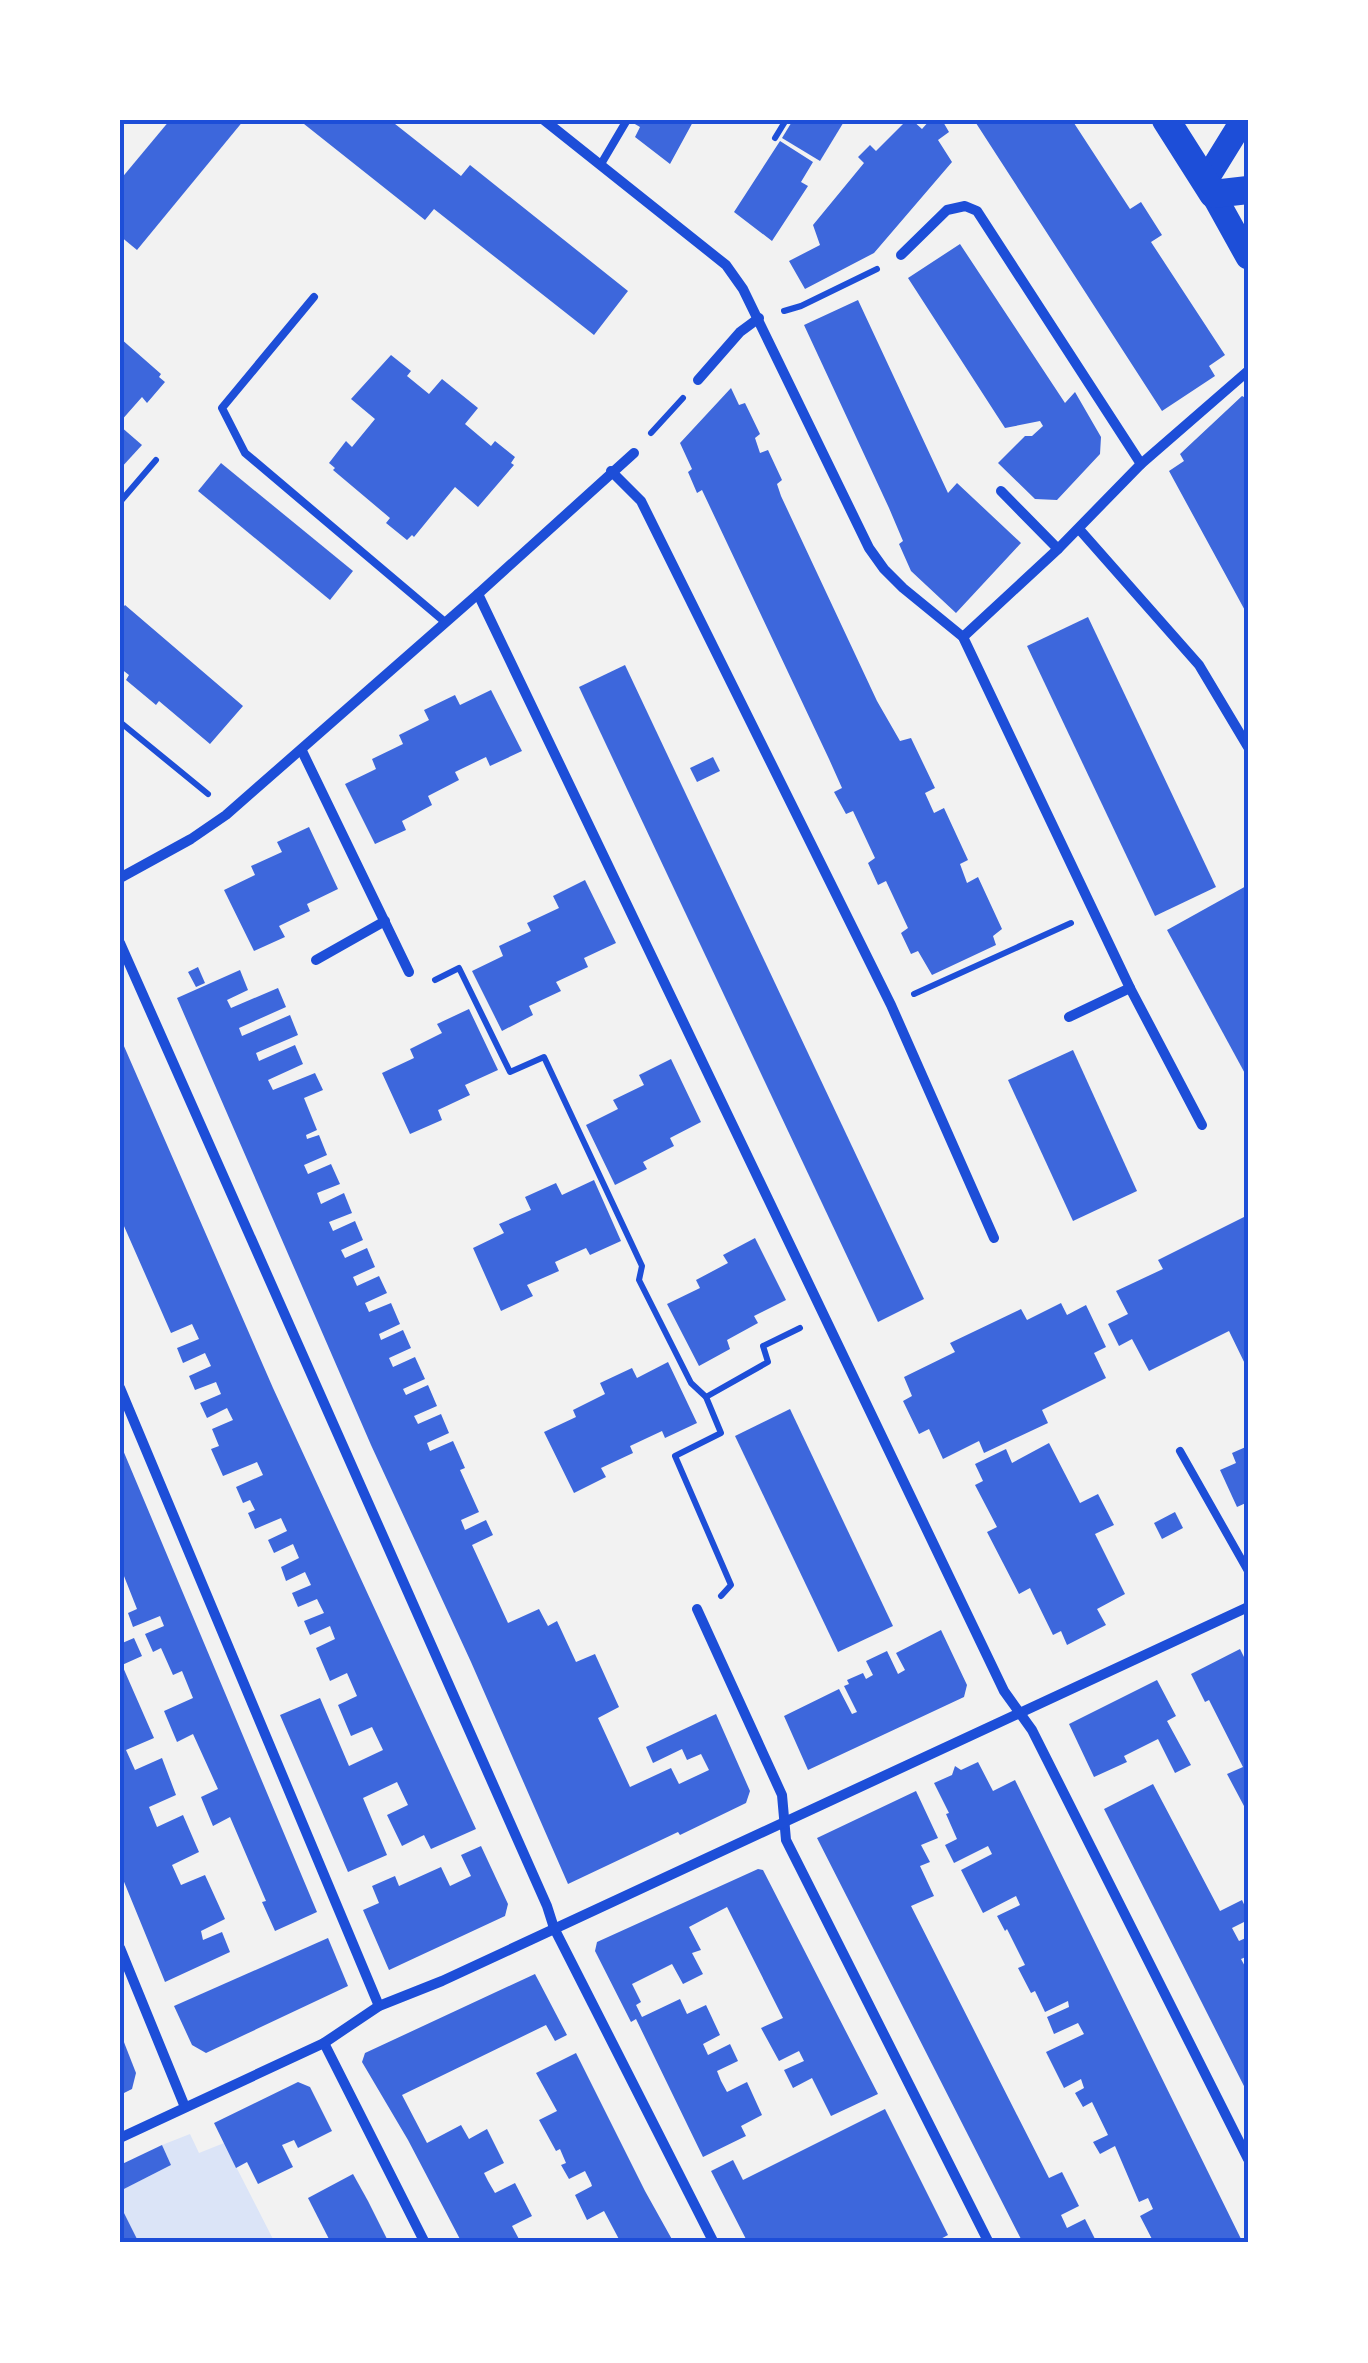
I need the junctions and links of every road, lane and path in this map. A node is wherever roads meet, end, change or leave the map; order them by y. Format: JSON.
{"nodes":[{"id":1,"x":544,"y":120,"type":"edge"},
{"id":2,"x":627,"y":120,"type":"edge"},
{"id":3,"x":786,"y":120,"type":"edge"},
{"id":4,"x":1166,"y":120,"type":"edge"},
{"id":5,"x":1243,"y":120,"type":"edge"},
{"id":6,"x":775,"y":138,"type":"dead end"},
{"id":7,"x":601,"y":164,"type":"junction"},
{"id":8,"x":1209,"y":187,"type":"junction"},
{"id":9,"x":1248,"y":190,"type":"edge"},
{"id":10,"x":900,"y":255,"type":"joint"},
{"id":11,"x":1248,"y":256,"type":"edge"},
{"id":12,"x":314,"y":297,"type":"dead end"},
{"id":13,"x":758,"y":318,"type":"junction"},
{"id":14,"x":1248,"y":371,"type":"edge"},
{"id":15,"x":698,"y":380,"type":"joint"},
{"id":16,"x":634,"y":452,"type":"joint"},
{"id":17,"x":156,"y":460,"type":"dead end"},
{"id":18,"x":1141,"y":464,"type":"junction"},
{"id":19,"x":612,"y":471,"type":"junction"},
{"id":20,"x":1001,"y":491,"type":"dead end"},
{"id":21,"x":120,"y":502,"type":"edge"},
{"id":22,"x":1079,"y":529,"type":"junction"},
{"id":23,"x":1058,"y":549,"type":"junction"},
{"id":24,"x":478,"y":594,"type":"junction"},
{"id":25,"x":446,"y":622,"type":"junction"},
{"id":26,"x":963,"y":637,"type":"junction"},
{"id":27,"x":120,"y":722,"type":"edge"},
{"id":28,"x":1248,"y":747,"type":"edge"},
{"id":29,"x":302,"y":751,"type":"junction"},
{"id":30,"x":226,"y":816,"type":"junction"},
{"id":31,"x":120,"y":877,"type":"edge"},
{"id":32,"x":1096,"y":913,"type":"junction"},
{"id":33,"x":384,"y":921,"type":"junction"},
{"id":34,"x":120,"y":943,"type":"edge"},
{"id":35,"x":316,"y":960,"type":"dead end"},
{"id":36,"x":410,"y":972,"type":"joint"},
{"id":37,"x":1130,"y":988,"type":"junction"},
{"id":38,"x":891,"y":1005,"type":"junction"},
{"id":39,"x":1069,"y":1017,"type":"dead end"},
{"id":40,"x":1202,"y":1125,"type":"dead end"},
{"id":41,"x":994,"y":1238,"type":"dead end"},
{"id":42,"x":823,"y":1317,"type":"junction"},
{"id":43,"x":120,"y":1388,"type":"edge"},
{"id":44,"x":706,"y":1397,"type":"junction"},
{"id":45,"x":1180,"y":1451,"type":"dead end"},
{"id":46,"x":1248,"y":1571,"type":"edge"},
{"id":47,"x":1248,"y":1607,"type":"edge"},
{"id":48,"x":698,"y":1609,"type":"joint"},
{"id":49,"x":1019,"y":1714,"type":"junction"},
{"id":50,"x":784,"y":1822,"type":"junction"},
{"id":51,"x":554,"y":1928,"type":"junction"},
{"id":52,"x":120,"y":1948,"type":"edge"},
{"id":53,"x":379,"y":2006,"type":"junction"},
{"id":54,"x":324,"y":2043,"type":"junction"},
{"id":55,"x":185,"y":2107,"type":"junction"},
{"id":56,"x":120,"y":2138,"type":"edge"},
{"id":57,"x":1248,"y":2159,"type":"edge"},
{"id":58,"x":425,"y":2243,"type":"edge"},
{"id":59,"x":714,"y":2243,"type":"edge"},
{"id":60,"x":989,"y":2243,"type":"edge"}],
"edges":[{"from":1,"to":7,"type":"street"},
{"from":2,"to":7,"type":"lane"},
{"from":3,"to":6,"type":"path"},
{"from":4,"to":8,"type":"highway"},
{"from":5,"to":8,"type":"main road"},
{"from":7,"to":13,"type":"street"},
{"from":8,"to":9,"type":"highway"},
{"from":8,"to":11,"type":"main road"},
{"from":10,"to":13,"type":"path"},
{"from":10,"to":18,"type":"street"},
{"from":12,"to":25,"type":"lane"},
{"from":13,"to":15,"type":"street"},
{"from":13,"to":26,"type":"street"},
{"from":14,"to":18,"type":"street"},
{"from":15,"to":16,"type":"path"},
{"from":16,"to":19,"type":"street"},
{"from":17,"to":21,"type":"path"},
{"from":18,"to":22,"type":"street"},
{"from":19,"to":24,"type":"street"},
{"from":19,"to":38,"type":"street"},
{"from":20,"to":23,"type":"street"},
{"from":22,"to":23,"type":"street"},
{"from":22,"to":28,"type":"street"},
{"from":23,"to":26,"type":"street"},
{"from":24,"to":25,"type":"street"},
{"from":24,"to":42,"type":"street"},
{"from":25,"to":29,"type":"street"},
{"from":26,"to":32,"type":"street"},
{"from":27,"to":30,"type":"path"},
{"from":29,"to":30,"type":"street"},
{"from":29,"to":33,"type":"street"},
{"from":30,"to":31,"type":"street"},
{"from":32,"to":37,"type":"street"},
{"from":32,"to":38,"type":"path"},
{"from":33,"to":35,"type":"street"},
{"from":33,"to":36,"type":"street"},
{"from":34,"to":51,"type":"street"},
{"from":36,"to":44,"type":"path"},
{"from":37,"to":39,"type":"street"},
{"from":37,"to":40,"type":"street"},
{"from":38,"to":41,"type":"street"},
{"from":42,"to":44,"type":"path"},
{"from":42,"to":49,"type":"street"},
{"from":43,"to":53,"type":"street"},
{"from":44,"to":48,"type":"path"},
{"from":45,"to":46,"type":"lane"},
{"from":47,"to":49,"type":"street"},
{"from":48,"to":50,"type":"street"},
{"from":49,"to":50,"type":"street"},
{"from":49,"to":57,"type":"street"},
{"from":50,"to":51,"type":"street"},
{"from":50,"to":60,"type":"street"},
{"from":51,"to":53,"type":"street"},
{"from":51,"to":59,"type":"street"},
{"from":52,"to":55,"type":"street"},
{"from":53,"to":54,"type":"street"},
{"from":54,"to":55,"type":"street"},
{"from":54,"to":58,"type":"street"},
{"from":55,"to":56,"type":"street"}]}
